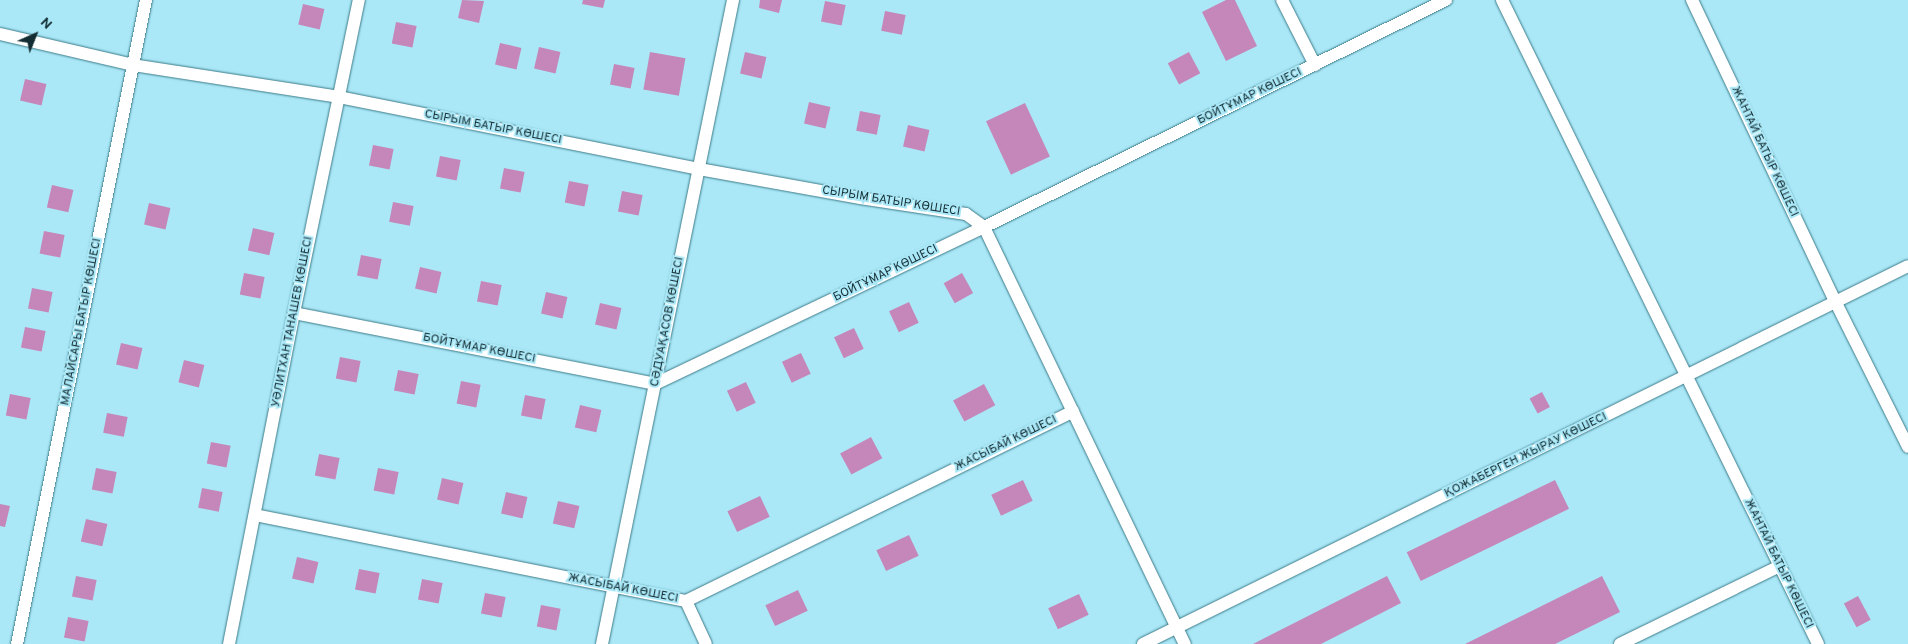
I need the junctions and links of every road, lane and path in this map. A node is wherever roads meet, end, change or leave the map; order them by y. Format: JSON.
{"nodes":[{"id":1,"x":146,"y":0,"type":"edge"},
{"id":2,"x":359,"y":0,"type":"edge"},
{"id":3,"x":733,"y":0,"type":"edge"},
{"id":4,"x":1282,"y":0,"type":"edge"},
{"id":5,"x":1446,"y":0,"type":"edge"},
{"id":6,"x":1502,"y":0,"type":"edge"},
{"id":7,"x":1692,"y":0,"type":"edge"},
{"id":8,"x":0,"y":34,"type":"edge"},
{"id":9,"x":133,"y":65,"type":"junction"},
{"id":10,"x":1315,"y":66,"type":"junction"},
{"id":11,"x":339,"y":97,"type":"junction"},
{"id":12,"x":699,"y":169,"type":"junction"},
{"id":13,"x":984,"y":227,"type":"junction"},
{"id":14,"x":1908,"y":266,"type":"edge"},
{"id":15,"x":1836,"y":303,"type":"junction"},
{"id":16,"x":294,"y":314,"type":"junction"},
{"id":17,"x":1686,"y":377,"type":"junction"},
{"id":18,"x":655,"y":384,"type":"junction"},
{"id":19,"x":1073,"y":411,"type":"junction"},
{"id":20,"x":1908,"y":447,"type":"edge"},
{"id":21,"x":256,"y":515,"type":"junction"},
{"id":22,"x":1780,"y":566,"type":"junction"},
{"id":23,"x":613,"y":587,"type":"junction"},
{"id":24,"x":686,"y":601,"type":"junction"},
{"id":25,"x":1177,"y":627,"type":"junction"},
{"id":26,"x":17,"y":644,"type":"edge"},
{"id":27,"x":229,"y":644,"type":"edge"},
{"id":28,"x":602,"y":644,"type":"edge"},
{"id":29,"x":706,"y":644,"type":"edge"},
{"id":30,"x":1143,"y":644,"type":"edge"},
{"id":31,"x":1185,"y":644,"type":"edge"},
{"id":32,"x":1620,"y":644,"type":"edge"},
{"id":33,"x":1818,"y":644,"type":"edge"}],
"edges":[{"from":1,"to":9,"type":"street","name":"МАЛАЙСАРЫ БАТЫР КӨШЕСІ"},
{"from":2,"to":11,"type":"street","name":"УӘЛИТХАН ТАНАШЕВ КӨШЕСІ"},
{"from":3,"to":12,"type":"street","name":"СӘДУАҚАСОВ КӨШЕСІ"},
{"from":4,"to":10,"type":"street"},
{"from":5,"to":10,"type":"street","name":"БОЙТҰМАР КӨШЕСІ"},
{"from":6,"to":17,"type":"street","name":"ЖАНТАЙ БАТЫР КӨШЕСІ"},
{"from":7,"to":15,"type":"street","name":"ЖАНТАЙ БАТЫР КӨШЕСІ"},
{"from":8,"to":9,"type":"street","name":"СЫРЫМ БАТЫР КӨШЕСІ"},
{"from":9,"to":11,"type":"street","name":"СЫРЫМ БАТЫР КӨШЕСІ"},
{"from":9,"to":26,"type":"street","name":"МАЛАЙСАРЫ БАТЫР КӨШЕСІ"},
{"from":10,"to":13,"type":"street","name":"БОЙТҰМАР КӨШЕСІ"},
{"from":11,"to":12,"type":"street","name":"СЫРЫМ БАТЫР КӨШЕСІ"},
{"from":11,"to":16,"type":"street","name":"УӘЛИТХАН ТАНАШЕВ КӨШЕСІ"},
{"from":12,"to":13,"type":"street","name":"СЫРЫМ БАТЫР КӨШЕСІ"},
{"from":12,"to":18,"type":"street","name":"СӘДУАҚАСОВ КӨШЕСІ"},
{"from":13,"to":18,"type":"street","name":"БОЙТҰМАР КӨШЕСІ"},
{"from":13,"to":19,"type":"street"},
{"from":14,"to":15,"type":"street","name":"ҚОЖАБЕРГЕН ЖЫРАУ КӨШЕСІ"},
{"from":15,"to":17,"type":"street","name":"ҚОЖАБЕРГЕН ЖЫРАУ КӨШЕСІ"},
{"from":15,"to":20,"type":"street","name":"ЖАНТАЙ БАТЫР КӨШЕСІ"},
{"from":16,"to":18,"type":"street","name":"БОЙТҰМАР КӨШЕСІ"},
{"from":16,"to":21,"type":"street","name":"УӘЛИТХАН ТАНАШЕВ КӨШЕСІ"},
{"from":17,"to":22,"type":"street","name":"ЖАНТАЙ БАТЫР КӨШЕСІ"},
{"from":17,"to":25,"type":"street","name":"ҚОЖАБЕРГЕН ЖЫРАУ КӨШЕСІ"},
{"from":18,"to":23,"type":"street","name":"СӘДУАҚАСОВ КӨШЕСІ"},
{"from":19,"to":24,"type":"street","name":"ЖАСЫБАЙ КӨШЕСІ"},
{"from":19,"to":25,"type":"street"},
{"from":21,"to":23,"type":"street","name":"ЖАСЫБАЙ КӨШЕСІ"},
{"from":21,"to":27,"type":"street","name":"УӘЛИТХАН ТАНАШЕВ КӨШЕСІ"},
{"from":22,"to":32,"type":"street"},
{"from":22,"to":33,"type":"street","name":"ЖАНТАЙ БАТЫР КӨШЕСІ"},
{"from":23,"to":24,"type":"street","name":"ЖАСЫБАЙ КӨШЕСІ"},
{"from":23,"to":28,"type":"street","name":"СӘДУАҚАСОВ КӨШЕСІ"},
{"from":24,"to":29,"type":"street"},
{"from":25,"to":30,"type":"street","name":"ҚОЖАБЕРГЕН ЖЫРАУ КӨШЕСІ"},
{"from":25,"to":31,"type":"street"}]}
